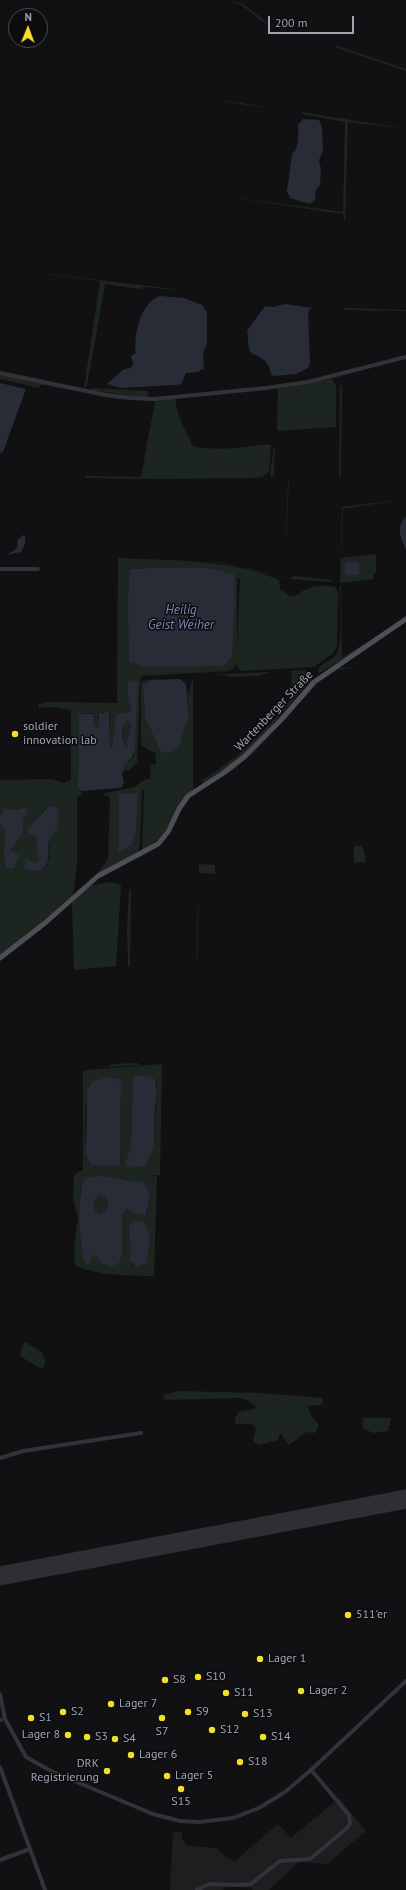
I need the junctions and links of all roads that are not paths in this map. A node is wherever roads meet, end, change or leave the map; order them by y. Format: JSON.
{"nodes":[{"id":1,"x":406,"y":358,"type":"edge"},
{"id":2,"x":0,"y":373,"type":"edge"},
{"id":3,"x":0,"y":569,"type":"edge"},
{"id":4,"x":38,"y":569,"type":"dead end"},
{"id":5,"x":406,"y":619,"type":"edge"},
{"id":6,"x":0,"y":958,"type":"edge"},
{"id":7,"x":141,"y":1433,"type":"dead end"},
{"id":8,"x":0,"y":1458,"type":"edge"},
{"id":9,"x":406,"y":1681,"type":"edge"},
{"id":10,"x":0,"y":1694,"type":"edge"},
{"id":11,"x":0,"y":1767,"type":"edge"},
{"id":12,"x":312,"y":1771,"type":"dead end"},
{"id":13,"x":30,"y":1848,"type":"junction"},
{"id":14,"x":0,"y":1860,"type":"edge"},
{"id":15,"x":45,"y":1890,"type":"edge"},
{"id":16,"x":197,"y":1890,"type":"edge"}],
"edges":[{"from":1,"to":2,"type":"street"},
{"from":3,"to":4,"type":"street"},
{"from":5,"to":6,"type":"main road","name":"Wartenberger Straße"},
{"from":7,"to":8,"type":"street"},
{"from":9,"to":10,"type":"street"},
{"from":11,"to":13,"type":"street"},
{"from":12,"to":16,"type":"street"},
{"from":13,"to":14,"type":"street"},
{"from":13,"to":15,"type":"street"}]}
